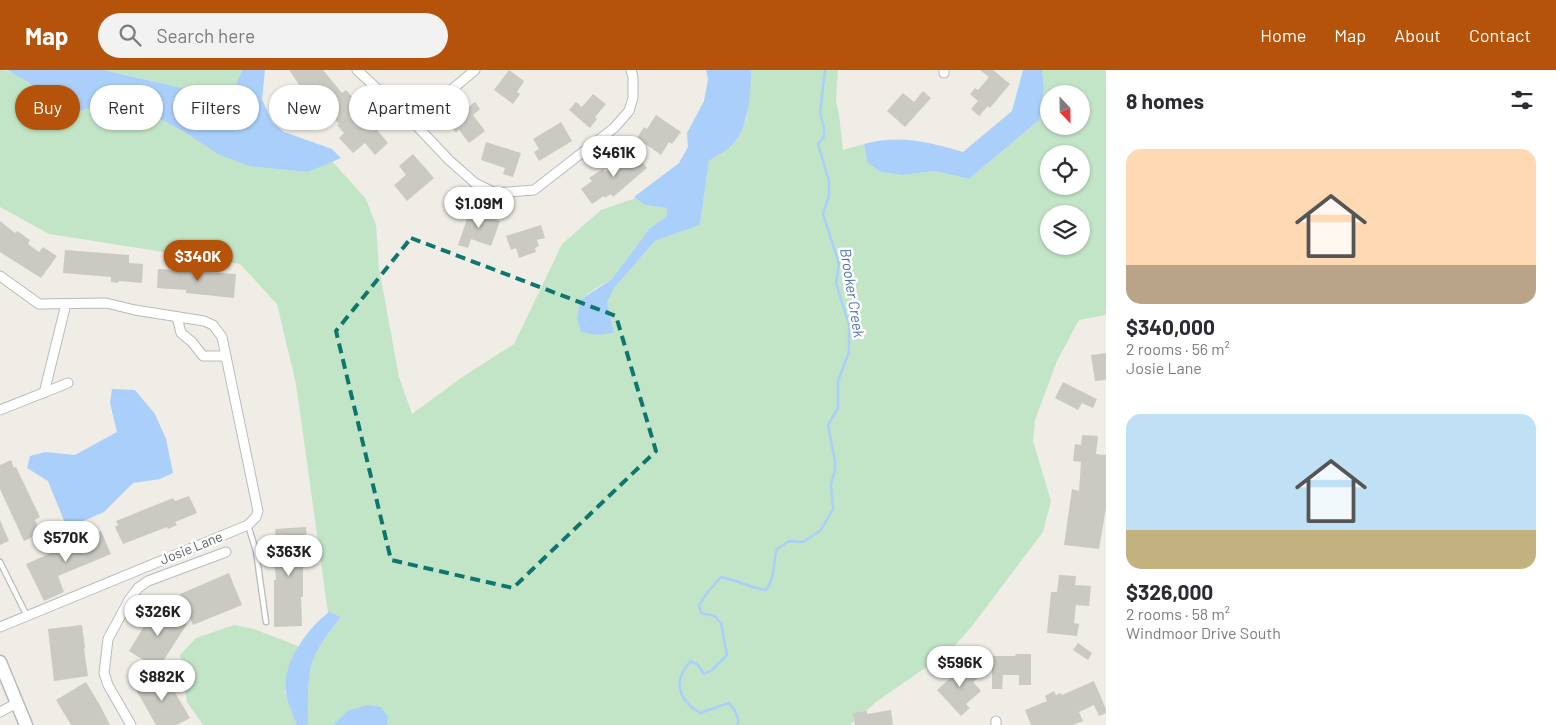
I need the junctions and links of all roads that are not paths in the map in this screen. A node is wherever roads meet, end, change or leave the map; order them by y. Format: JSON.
{"nodes":[{"id":1,"x":357,"y":70,"type":"edge"},
{"id":2,"x":475,"y":70,"type":"edge"},
{"id":3,"x":631,"y":70,"type":"edge"},
{"id":4,"x":373,"y":85,"type":"edge"},
{"id":5,"x":457,"y":85,"type":"edge"},
{"id":6,"x":420,"y":130,"type":"edge"},
{"id":7,"x":0,"y":276,"type":"edge"},
{"id":8,"x":66,"y":304,"type":"junction"},
{"id":9,"x":176,"y":317,"type":"junction"},
{"id":10,"x":225,"y":356,"type":"junction"},
{"id":11,"x":68,"y":383,"type":"dead end"},
{"id":12,"x":44,"y":393,"type":"junction"},
{"id":13,"x":0,"y":410,"type":"edge"},
{"id":14,"x":248,"y":525,"type":"junction"},
{"id":15,"x":226,"y":552,"type":"dead end"},
{"id":16,"x":0,"y":562,"type":"edge"},
{"id":17,"x":27,"y":616,"type":"junction"},
{"id":18,"x":266,"y":622,"type":"dead end"},
{"id":19,"x":0,"y":627,"type":"edge"},
{"id":20,"x":0,"y":662,"type":"edge"},
{"id":21,"x":17,"y":703,"type":"junction"},
{"id":22,"x":0,"y":712,"type":"edge"},
{"id":23,"x":26,"y":725,"type":"edge"},
{"id":24,"x":131,"y":725,"type":"edge"}],
"edges":[{"from":1,"to":4,"type":"street"},
{"from":2,"to":5,"type":"street"},
{"from":3,"to":6,"type":"street"},
{"from":7,"to":8,"type":"street"},
{"from":8,"to":9,"type":"street"},
{"from":8,"to":12,"type":"street"},
{"from":9,"to":10,"type":"street"},
{"from":9,"to":10,"type":"street"},
{"from":10,"to":14,"type":"street"},
{"from":11,"to":12,"type":"street"},
{"from":12,"to":13,"type":"street"},
{"from":14,"to":17,"type":"street","name":"Josie Lane"},
{"from":14,"to":18,"type":"lane"},
{"from":15,"to":24,"type":"street"},
{"from":16,"to":17,"type":"lane"},
{"from":17,"to":19,"type":"street","name":"Josie Lane"},
{"from":20,"to":21,"type":"street"},
{"from":21,"to":22,"type":"street"},
{"from":21,"to":23,"type":"street"}]}
